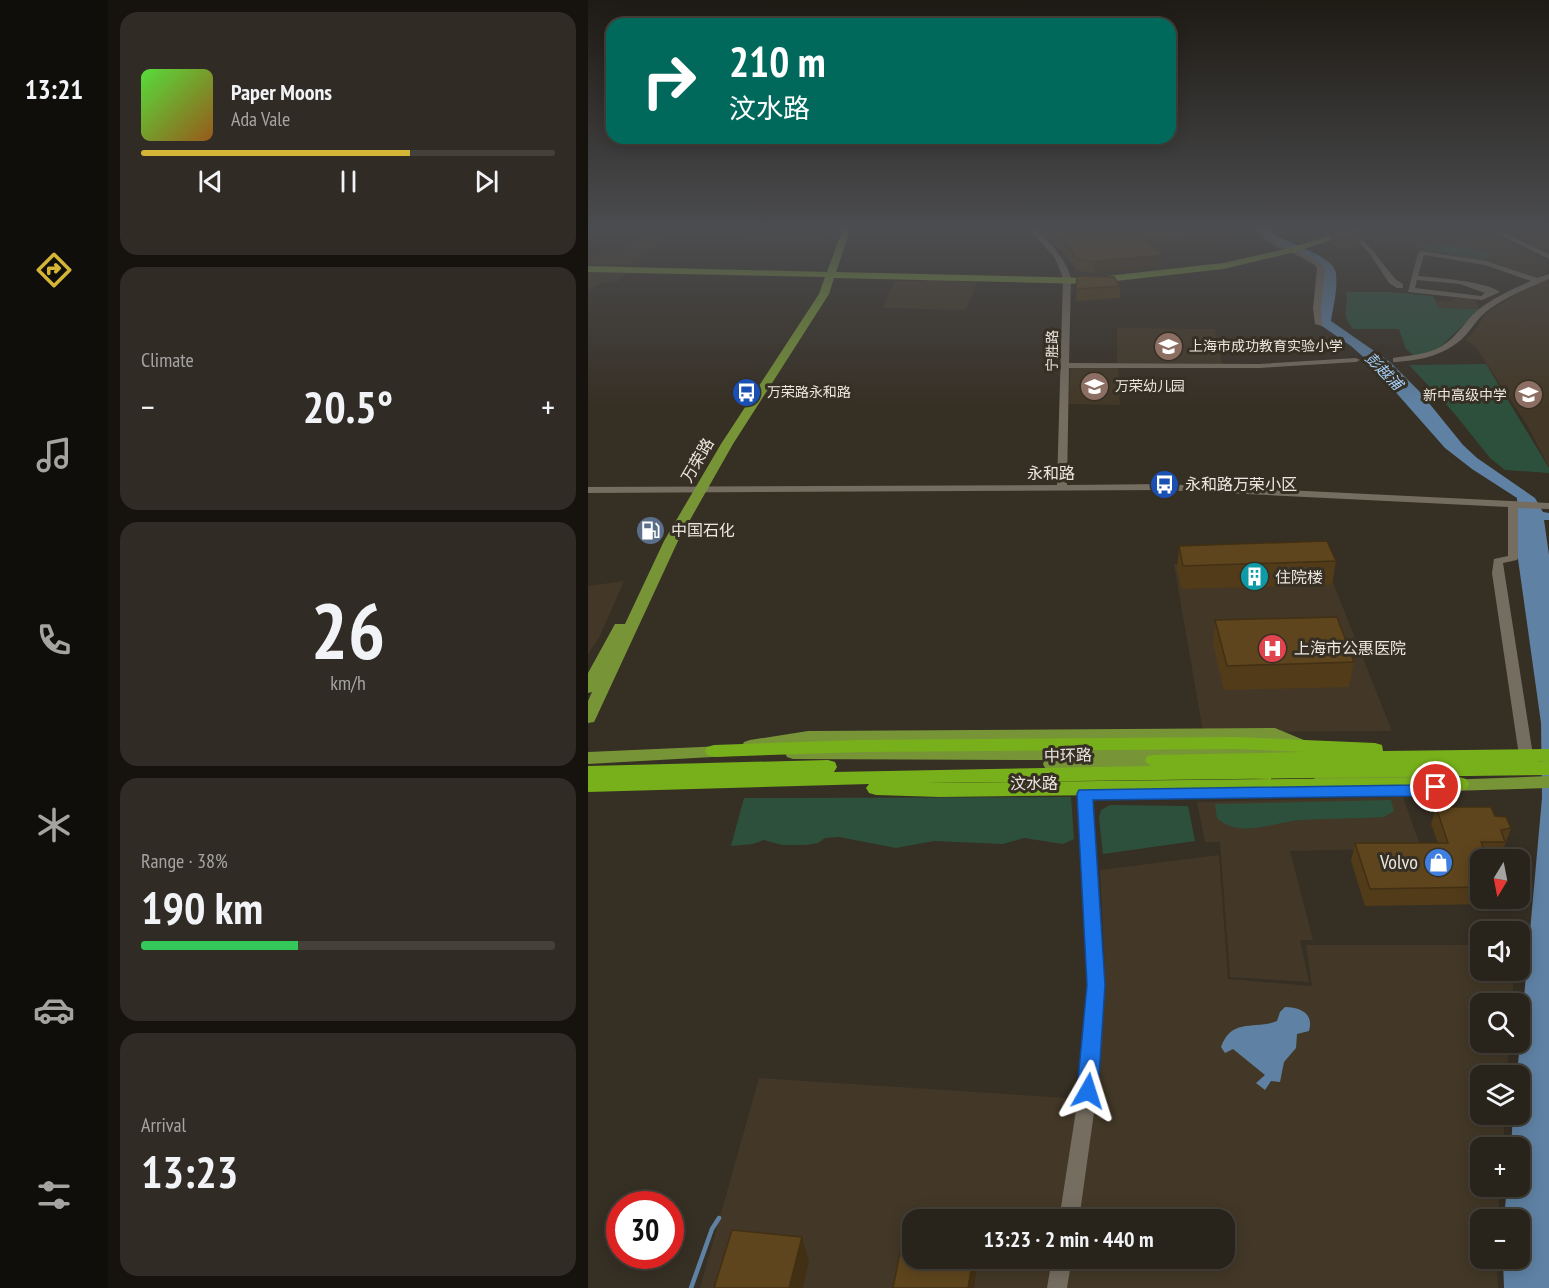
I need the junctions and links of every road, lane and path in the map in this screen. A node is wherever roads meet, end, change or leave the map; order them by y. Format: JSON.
{"nodes":[{"id":1,"x":824,"y":288,"type":"edge"},
{"id":2,"x":1067,"y":288,"type":"edge"},
{"id":3,"x":1319,"y":288,"type":"edge"},
{"id":4,"x":1412,"y":288,"type":"edge"},
{"id":5,"x":1480,"y":288,"type":"edge"},
{"id":6,"x":1523,"y":288,"type":"edge"},
{"id":7,"x":1490,"y":291,"type":"junction"},
{"id":8,"x":1510,"y":294,"type":"junction"},
{"id":9,"x":1319,"y":324,"type":"dead end"},
{"id":10,"x":1356,"y":360,"type":"dead end"},
{"id":11,"x":1396,"y":360,"type":"dead end"},
{"id":12,"x":1065,"y":364,"type":"junction"},
{"id":13,"x":1062,"y":488,"type":"junction"},
{"id":14,"x":588,"y":490,"type":"edge"},
{"id":15,"x":695,"y":490,"type":"junction"},
{"id":16,"x":1513,"y":505,"type":"junction"},
{"id":17,"x":1549,"y":506,"type":"edge"},
{"id":18,"x":588,"y":688,"type":"edge"},
{"id":19,"x":588,"y":718,"type":"edge"},
{"id":20,"x":905,"y":737,"type":"junction"},
{"id":21,"x":714,"y":752,"type":"junction"},
{"id":22,"x":1316,"y":752,"type":"junction"},
{"id":23,"x":1453,"y":753,"type":"junction"},
{"id":24,"x":687,"y":754,"type":"junction"},
{"id":25,"x":936,"y":755,"type":"junction"},
{"id":26,"x":1536,"y":755,"type":"edge"},
{"id":27,"x":1422,"y":760,"type":"junction"},
{"id":28,"x":1549,"y":766,"type":"edge"},
{"id":29,"x":1334,"y":767,"type":"junction"},
{"id":30,"x":738,"y":772,"type":"junction"},
{"id":31,"x":588,"y":774,"type":"edge"},
{"id":32,"x":682,"y":777,"type":"junction"},
{"id":33,"x":1304,"y":782,"type":"junction"},
{"id":34,"x":1541,"y":782,"type":"edge"},
{"id":35,"x":1065,"y":783,"type":"junction"},
{"id":36,"x":1459,"y":784,"type":"junction"},
{"id":37,"x":705,"y":785,"type":"junction"},
{"id":38,"x":1085,"y":794,"type":"junction"},
{"id":39,"x":1071,"y":1209,"type":"edge"},
{"id":40,"x":1060,"y":1269,"type":"edge"},
{"id":41,"x":1057,"y":1288,"type":"edge"}],
"edges":[{"from":1,"to":15,"type":"main road","name":"万荣路"},
{"from":2,"to":12,"type":"street","name":"宁胜路"},
{"from":3,"to":9,"type":"street"},
{"from":4,"to":7,"type":"street"},
{"from":5,"to":7,"type":"street"},
{"from":6,"to":8,"type":"street"},
{"from":7,"to":8,"type":"street"},
{"from":8,"to":11,"type":"street"},
{"from":10,"to":12,"type":"street"},
{"from":12,"to":13,"type":"street","name":"宁胜路"},
{"from":13,"to":15,"type":"street","name":"永和路"},
{"from":13,"to":16,"type":"street","name":"永和路"},
{"from":14,"to":15,"type":"street","name":"永和路"},
{"from":15,"to":18,"type":"main road","name":"万荣路"},
{"from":15,"to":19,"type":"main road","name":"万荣路"},
{"from":16,"to":17,"type":"street","name":"永和路"},
{"from":16,"to":26,"type":"street"},
{"from":20,"to":21,"type":"main road"},
{"from":20,"to":22,"type":"main road"},
{"from":20,"to":25,"type":"main road"},
{"from":21,"to":23,"type":"highway"},
{"from":21,"to":24,"type":"main road","name":"汶水路"},
{"from":21,"to":25,"type":"main road","name":"汶水路"},
{"from":22,"to":23,"type":"main road","name":"汶水路"},
{"from":22,"to":25,"type":"main road","name":"汶水路"},
{"from":23,"to":26,"type":"highway","name":"中环路"},
{"from":23,"to":27,"type":"main road"},
{"from":23,"to":31,"type":"highway","name":"中环路"},
{"from":24,"to":30,"type":"main road"},
{"from":24,"to":31,"type":"main road","name":"汶水路"},
{"from":26,"to":27,"type":"main road"},
{"from":26,"to":28,"type":"main road"},
{"from":26,"to":29,"type":"main road"},
{"from":27,"to":30,"type":"main road"},
{"from":28,"to":30,"type":"highway","name":"中环路"},
{"from":29,"to":32,"type":"main road"},
{"from":29,"to":33,"type":"main road"},
{"from":30,"to":31,"type":"highway","name":"中环路"},
{"from":30,"to":33,"type":"highway"},
{"from":31,"to":32,"type":"main road"},
{"from":31,"to":37,"type":"main road","name":"汶水路"},
{"from":32,"to":37,"type":"main road"},
{"from":33,"to":35,"type":"main road"},
{"from":33,"to":36,"type":"highway"},
{"from":34,"to":36,"type":"main road","name":"汶水路"},
{"from":35,"to":37,"type":"main road","name":"汶水路"},
{"from":35,"to":38,"type":"main road","name":"汶水路"},
{"from":36,"to":38,"type":"main road","name":"汶水路"},
{"from":38,"to":39,"type":"street"},
{"from":40,"to":41,"type":"street"}]}
